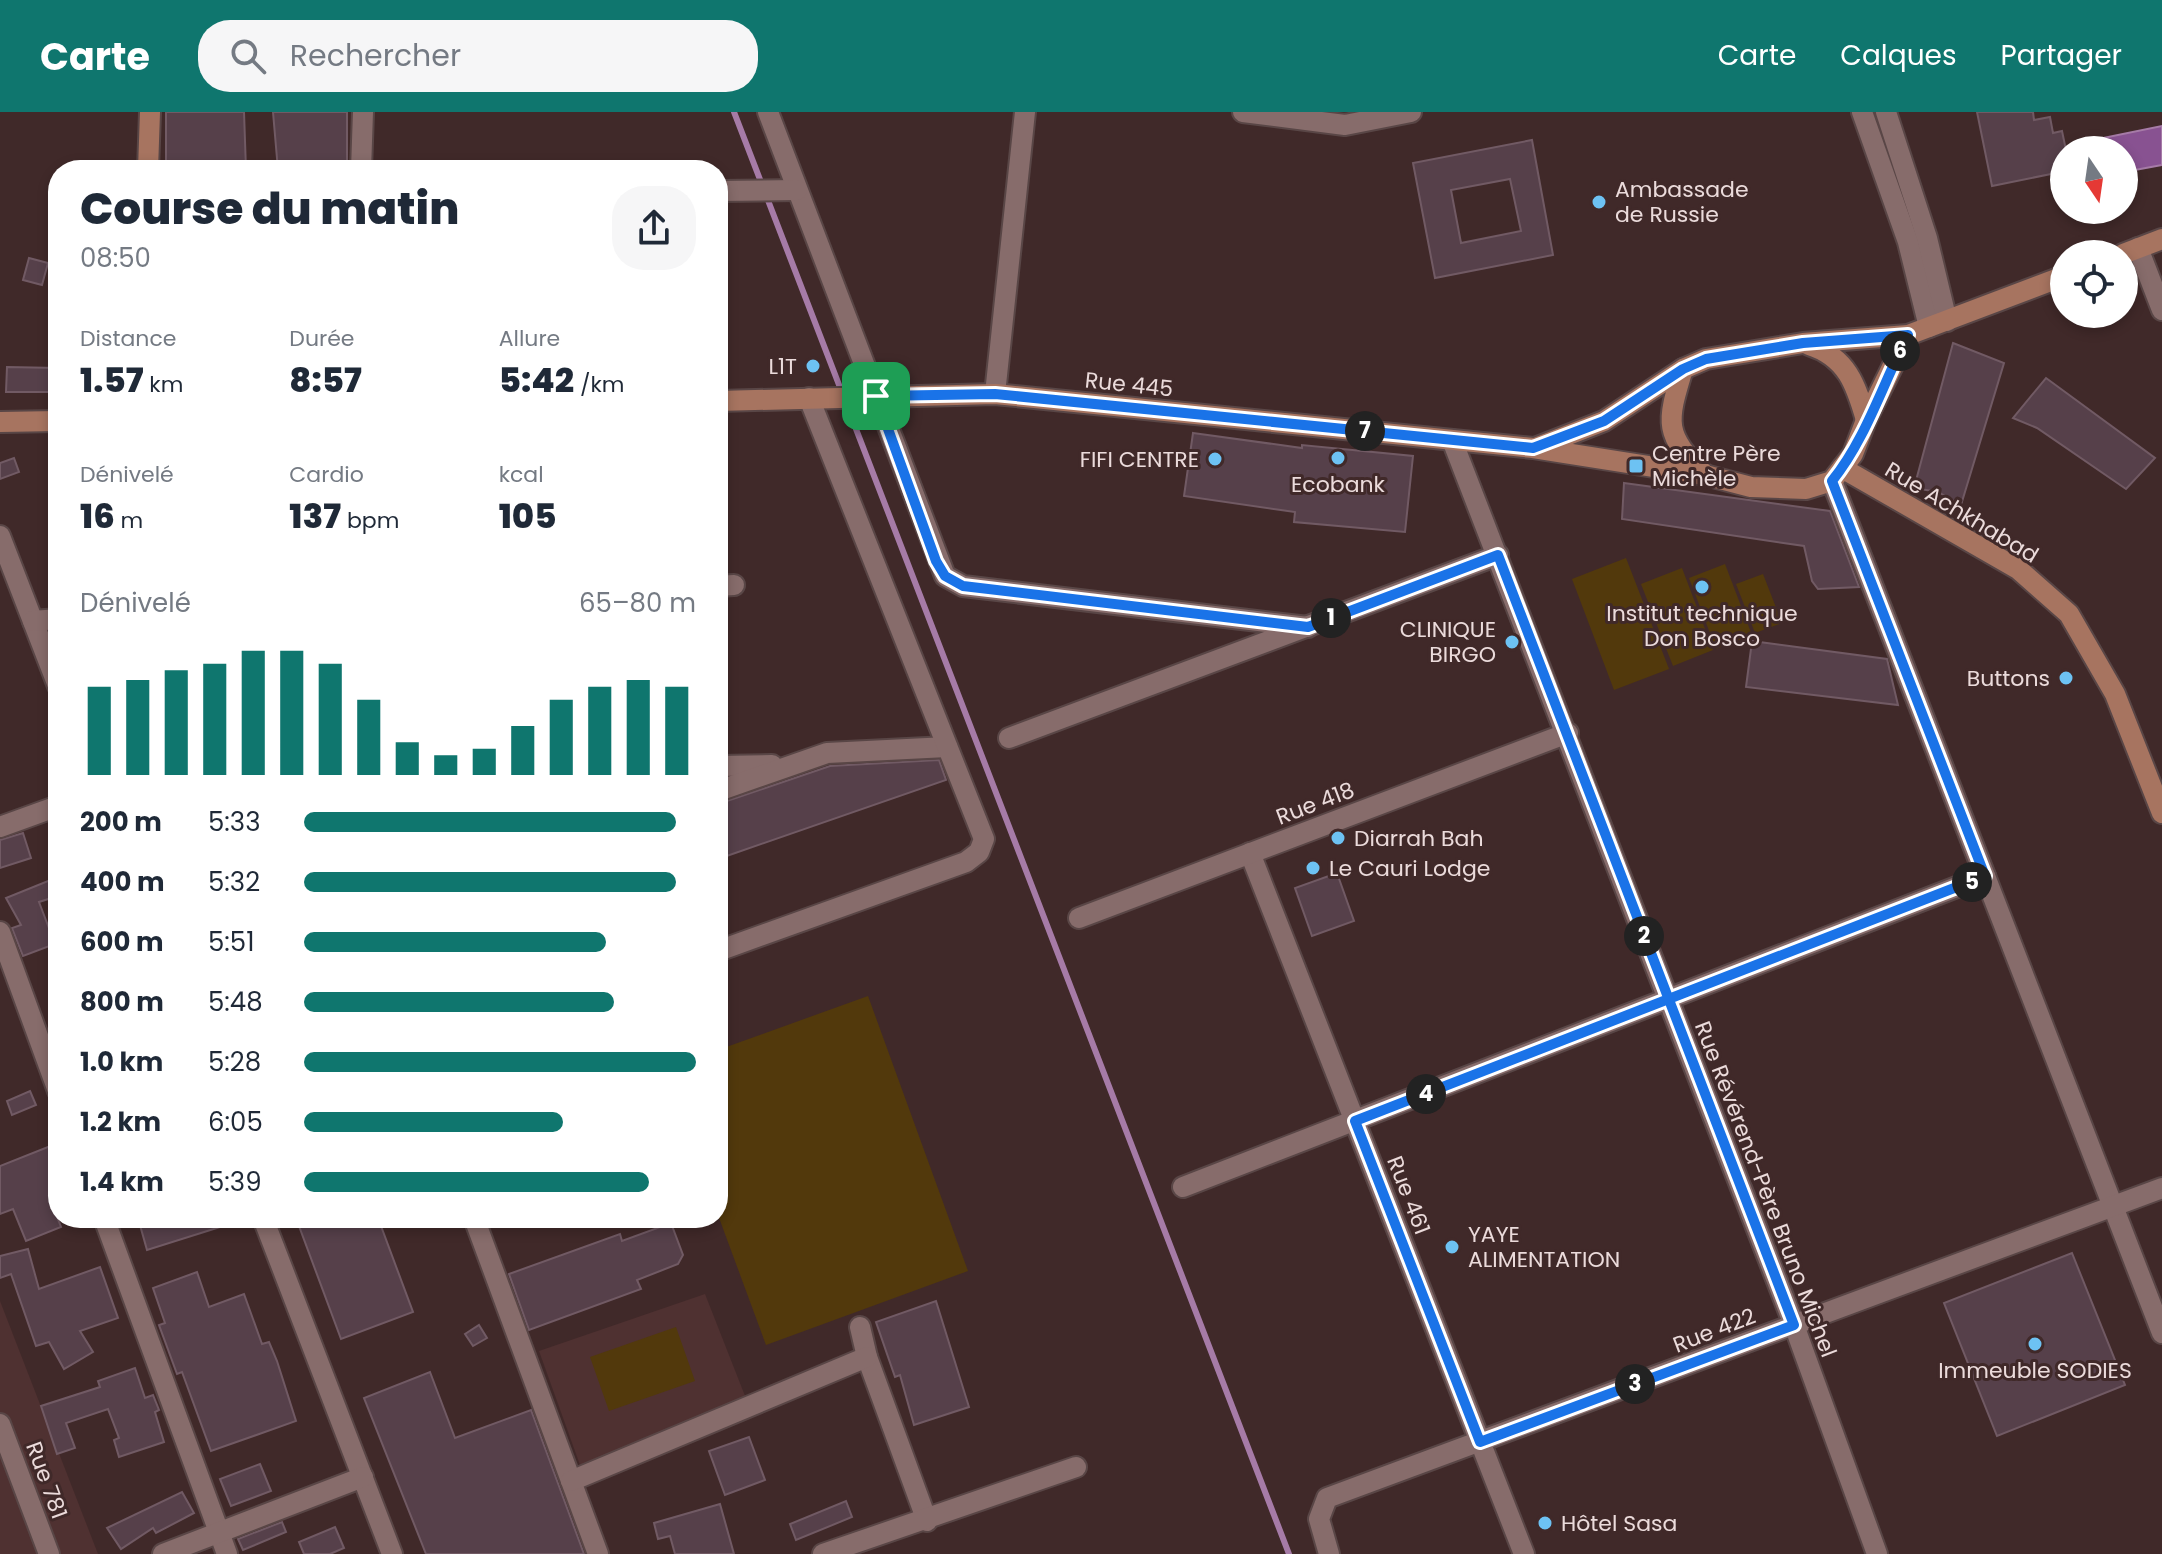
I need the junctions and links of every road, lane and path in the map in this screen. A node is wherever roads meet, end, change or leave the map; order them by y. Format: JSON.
{"nodes":[{"id":1,"x":150,"y":112,"type":"edge"},
{"id":2,"x":363,"y":112,"type":"edge"},
{"id":3,"x":768,"y":112,"type":"edge"},
{"id":4,"x":1025,"y":112,"type":"edge"},
{"id":5,"x":1243,"y":112,"type":"edge"},
{"id":6,"x":1411,"y":112,"type":"edge"},
{"id":7,"x":1862,"y":112,"type":"edge"},
{"id":8,"x":1886,"y":112,"type":"edge"},
{"id":9,"x":1343,"y":119,"type":"edge"},
{"id":10,"x":148,"y":160,"type":"edge"},
{"id":11,"x":361,"y":160,"type":"edge"},
{"id":12,"x":797,"y":190,"type":"junction"},
{"id":13,"x":728,"y":191,"type":"edge"},
{"id":14,"x":2162,"y":239,"type":"edge"},
{"id":15,"x":2138,"y":248,"type":"edge"},
{"id":16,"x":2138,"y":266,"type":"edge"},
{"id":17,"x":2050,"y":281,"type":"edge"},
{"id":18,"x":2162,"y":310,"type":"edge"},
{"id":19,"x":1938,"y":324,"type":"junction"},
{"id":20,"x":1908,"y":335,"type":"junction"},
{"id":21,"x":1803,"y":343,"type":"junction"},
{"id":22,"x":1683,"y":369,"type":"junction"},
{"id":23,"x":995,"y":394,"type":"junction"},
{"id":24,"x":866,"y":396,"type":"junction"},
{"id":25,"x":814,"y":398,"type":"junction"},
{"id":26,"x":728,"y":401,"type":"edge"},
{"id":27,"x":1866,"y":420,"type":"junction"},
{"id":28,"x":48,"y":421,"type":"edge"},
{"id":29,"x":0,"y":422,"type":"edge"},
{"id":30,"x":1452,"y":440,"type":"junction"},
{"id":31,"x":1533,"y":448,"type":"junction"},
{"id":32,"x":1705,"y":475,"type":"junction"},
{"id":33,"x":1837,"y":475,"type":"junction"},
{"id":34,"x":0,"y":536,"type":"edge"},
{"id":35,"x":1498,"y":555,"type":"junction"},
{"id":36,"x":48,"y":620,"type":"edge"},
{"id":37,"x":33,"y":621,"type":"junction"},
{"id":38,"x":1308,"y":627,"type":"junction"},
{"id":39,"x":48,"y":660,"type":"edge"},
{"id":40,"x":1568,"y":733,"type":"junction"},
{"id":41,"x":1009,"y":738,"type":"dead end"},
{"id":42,"x":947,"y":747,"type":"junction"},
{"id":43,"x":792,"y":765,"type":"junction"},
{"id":44,"x":728,"y":766,"type":"edge"},
{"id":45,"x":728,"y":787,"type":"edge"},
{"id":46,"x":48,"y":810,"type":"edge"},
{"id":47,"x":2162,"y":813,"type":"edge"},
{"id":48,"x":0,"y":827,"type":"edge"},
{"id":49,"x":1250,"y":853,"type":"junction"},
{"id":50,"x":1985,"y":876,"type":"junction"},
{"id":51,"x":1079,"y":918,"type":"dead end"},
{"id":52,"x":0,"y":932,"type":"edge"},
{"id":53,"x":728,"y":947,"type":"edge"},
{"id":54,"x":1668,"y":1000,"type":"junction"},
{"id":55,"x":48,"y":1064,"type":"edge"},
{"id":56,"x":1355,"y":1121,"type":"junction"},
{"id":57,"x":1183,"y":1187,"type":"dead end"},
{"id":58,"x":2162,"y":1188,"type":"edge"},
{"id":59,"x":2113,"y":1207,"type":"junction"},
{"id":60,"x":108,"y":1228,"type":"edge"},
{"id":61,"x":267,"y":1228,"type":"edge"},
{"id":62,"x":478,"y":1228,"type":"edge"},
{"id":63,"x":1794,"y":1325,"type":"junction"},
{"id":64,"x":860,"y":1327,"type":"dead end"},
{"id":65,"x":2162,"y":1333,"type":"edge"},
{"id":66,"x":867,"y":1357,"type":"junction"},
{"id":67,"x":0,"y":1424,"type":"edge"},
{"id":68,"x":1480,"y":1442,"type":"junction"},
{"id":69,"x":8,"y":1467,"type":"edge"},
{"id":70,"x":1076,"y":1467,"type":"dead end"},
{"id":71,"x":363,"y":1477,"type":"junction"},
{"id":72,"x":571,"y":1481,"type":"junction"},
{"id":73,"x":927,"y":1521,"type":"junction"},
{"id":74,"x":219,"y":1532,"type":"junction"},
{"id":75,"x":49,"y":1554,"type":"edge"},
{"id":76,"x":163,"y":1554,"type":"edge"},
{"id":77,"x":227,"y":1554,"type":"edge"},
{"id":78,"x":392,"y":1554,"type":"edge"},
{"id":79,"x":598,"y":1554,"type":"edge"},
{"id":80,"x":823,"y":1554,"type":"edge"},
{"id":81,"x":1329,"y":1554,"type":"edge"},
{"id":82,"x":1524,"y":1554,"type":"edge"},
{"id":83,"x":1877,"y":1554,"type":"edge"}],
"edges":[{"from":1,"to":10,"type":"street"},
{"from":2,"to":11,"type":"street"},
{"from":3,"to":12,"type":"street"},
{"from":4,"to":23,"type":"street"},
{"from":5,"to":9,"type":"street"},
{"from":6,"to":9,"type":"street"},
{"from":7,"to":19,"type":"street"},
{"from":8,"to":19,"type":"street"},
{"from":12,"to":13,"type":"street"},
{"from":12,"to":24,"type":"street"},
{"from":14,"to":15,"type":"street"},
{"from":16,"to":18,"type":"street"},
{"from":17,"to":19,"type":"street"},
{"from":19,"to":20,"type":"street"},
{"from":20,"to":21,"type":"street"},
{"from":20,"to":27,"type":"street"},
{"from":21,"to":22,"type":"street"},
{"from":21,"to":27,"type":"street"},
{"from":22,"to":31,"type":"street"},
{"from":22,"to":32,"type":"street"},
{"from":23,"to":24,"type":"street","name":"Rue 445"},
{"from":23,"to":30,"type":"street","name":"Rue 445"},
{"from":24,"to":25,"type":"street","name":"Rue 445"},
{"from":24,"to":38,"type":"street"},
{"from":25,"to":26,"type":"street","name":"Rue 445"},
{"from":25,"to":42,"type":"street"},
{"from":27,"to":33,"type":"street"},
{"from":28,"to":29,"type":"street"},
{"from":30,"to":31,"type":"street","name":"Rue 445"},
{"from":30,"to":35,"type":"street","name":"Rue Révérend-Père Bruno Michel"},
{"from":31,"to":32,"type":"street","name":"Rue 445"},
{"from":32,"to":33,"type":"street"},
{"from":33,"to":47,"type":"street","name":"Rue Achkhabad"},
{"from":33,"to":50,"type":"street"},
{"from":34,"to":37,"type":"street"},
{"from":35,"to":38,"type":"street"},
{"from":35,"to":40,"type":"street","name":"Rue Révérend-Père Bruno Michel"},
{"from":36,"to":37,"type":"street"},
{"from":37,"to":39,"type":"street"},
{"from":38,"to":41,"type":"street"},
{"from":40,"to":49,"type":"street","name":"Rue 418"},
{"from":40,"to":54,"type":"street","name":"Rue Révérend-Père Bruno Michel"},
{"from":42,"to":43,"type":"street"},
{"from":42,"to":53,"type":"street"},
{"from":43,"to":44,"type":"street"},
{"from":43,"to":45,"type":"street"},
{"from":46,"to":48,"type":"street"},
{"from":49,"to":51,"type":"street","name":"Rue 418"},
{"from":49,"to":56,"type":"street","name":"Rue 461"},
{"from":50,"to":54,"type":"street"},
{"from":50,"to":59,"type":"street"},
{"from":52,"to":55,"type":"street"},
{"from":54,"to":56,"type":"street"},
{"from":54,"to":63,"type":"street","name":"Rue Révérend-Père Bruno Michel"},
{"from":56,"to":57,"type":"street"},
{"from":56,"to":68,"type":"street","name":"Rue 461"},
{"from":58,"to":59,"type":"street","name":"Rue 422"},
{"from":59,"to":63,"type":"street","name":"Rue 422"},
{"from":59,"to":65,"type":"street"},
{"from":60,"to":74,"type":"street"},
{"from":61,"to":71,"type":"street"},
{"from":62,"to":72,"type":"street"},
{"from":63,"to":68,"type":"street","name":"Rue 422"},
{"from":63,"to":83,"type":"street","name":"Rue Révérend-Père Bruno Michel"},
{"from":64,"to":66,"type":"street"},
{"from":66,"to":72,"type":"street"},
{"from":66,"to":73,"type":"street"},
{"from":67,"to":69,"type":"street","name":"Rue 781"},
{"from":68,"to":81,"type":"street","name":"Rue 422"},
{"from":68,"to":82,"type":"street","name":"Rue 461"},
{"from":69,"to":75,"type":"street","name":"Rue 781"},
{"from":70,"to":73,"type":"street"},
{"from":71,"to":74,"type":"street"},
{"from":71,"to":78,"type":"street"},
{"from":72,"to":79,"type":"street"},
{"from":73,"to":80,"type":"street"},
{"from":74,"to":76,"type":"street"},
{"from":74,"to":77,"type":"street"}]}
